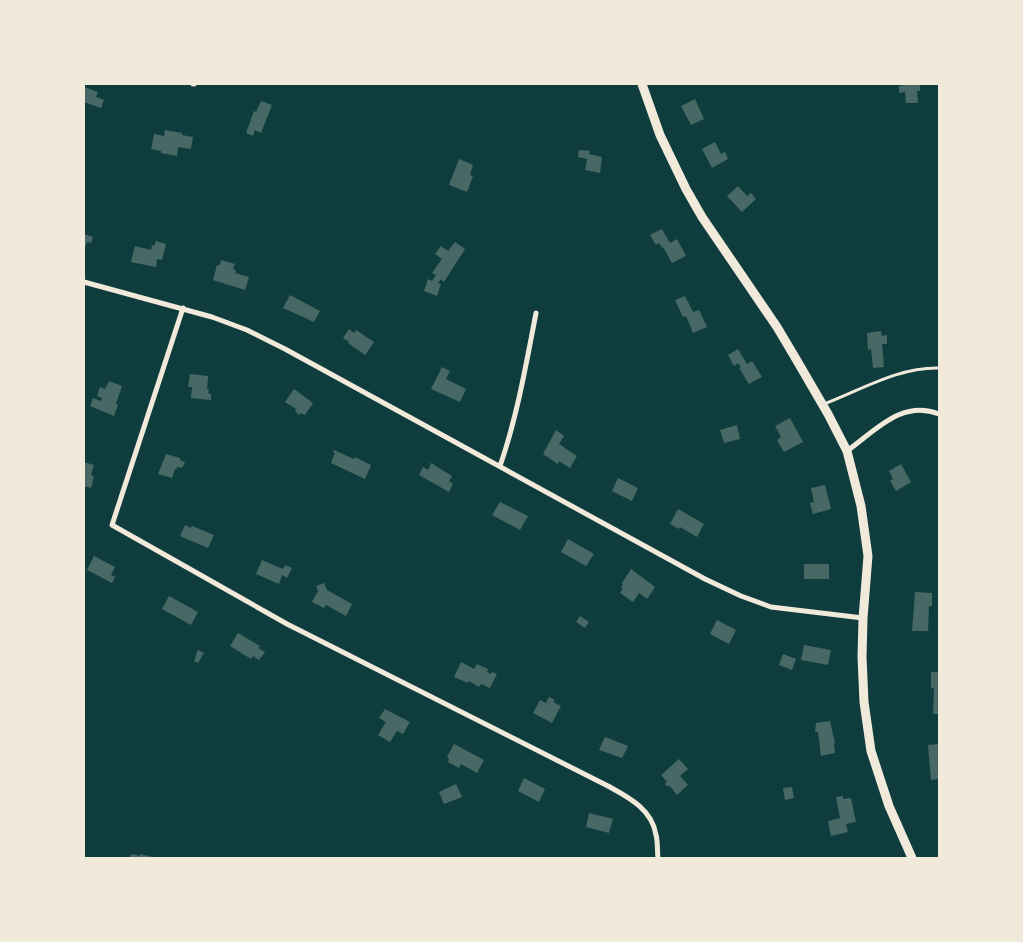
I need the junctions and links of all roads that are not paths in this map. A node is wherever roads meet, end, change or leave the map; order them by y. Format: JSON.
{"nodes":[{"id":1,"x":642,"y":84,"type":"edge"},
{"id":2,"x":84,"y":282,"type":"edge"},
{"id":3,"x":183,"y":308,"type":"junction"},
{"id":4,"x":536,"y":313,"type":"dead end"},
{"id":5,"x":939,"y":368,"type":"edge"},
{"id":6,"x":822,"y":404,"type":"junction"},
{"id":7,"x":939,"y":414,"type":"edge"},
{"id":8,"x":847,"y":451,"type":"junction"},
{"id":9,"x":500,"y":466,"type":"junction"},
{"id":10,"x":863,"y":618,"type":"junction"},
{"id":11,"x":658,"y":858,"type":"edge"},
{"id":12,"x":912,"y":858,"type":"edge"}],
"edges":[{"from":1,"to":6,"type":"main road"},
{"from":2,"to":3,"type":"street"},
{"from":3,"to":9,"type":"street"},
{"from":3,"to":11,"type":"street"},
{"from":4,"to":9,"type":"street"},
{"from":5,"to":6,"type":"lane"},
{"from":6,"to":8,"type":"main road"},
{"from":7,"to":8,"type":"street"},
{"from":8,"to":10,"type":"main road"},
{"from":9,"to":10,"type":"street"},
{"from":10,"to":12,"type":"main road"}]}
